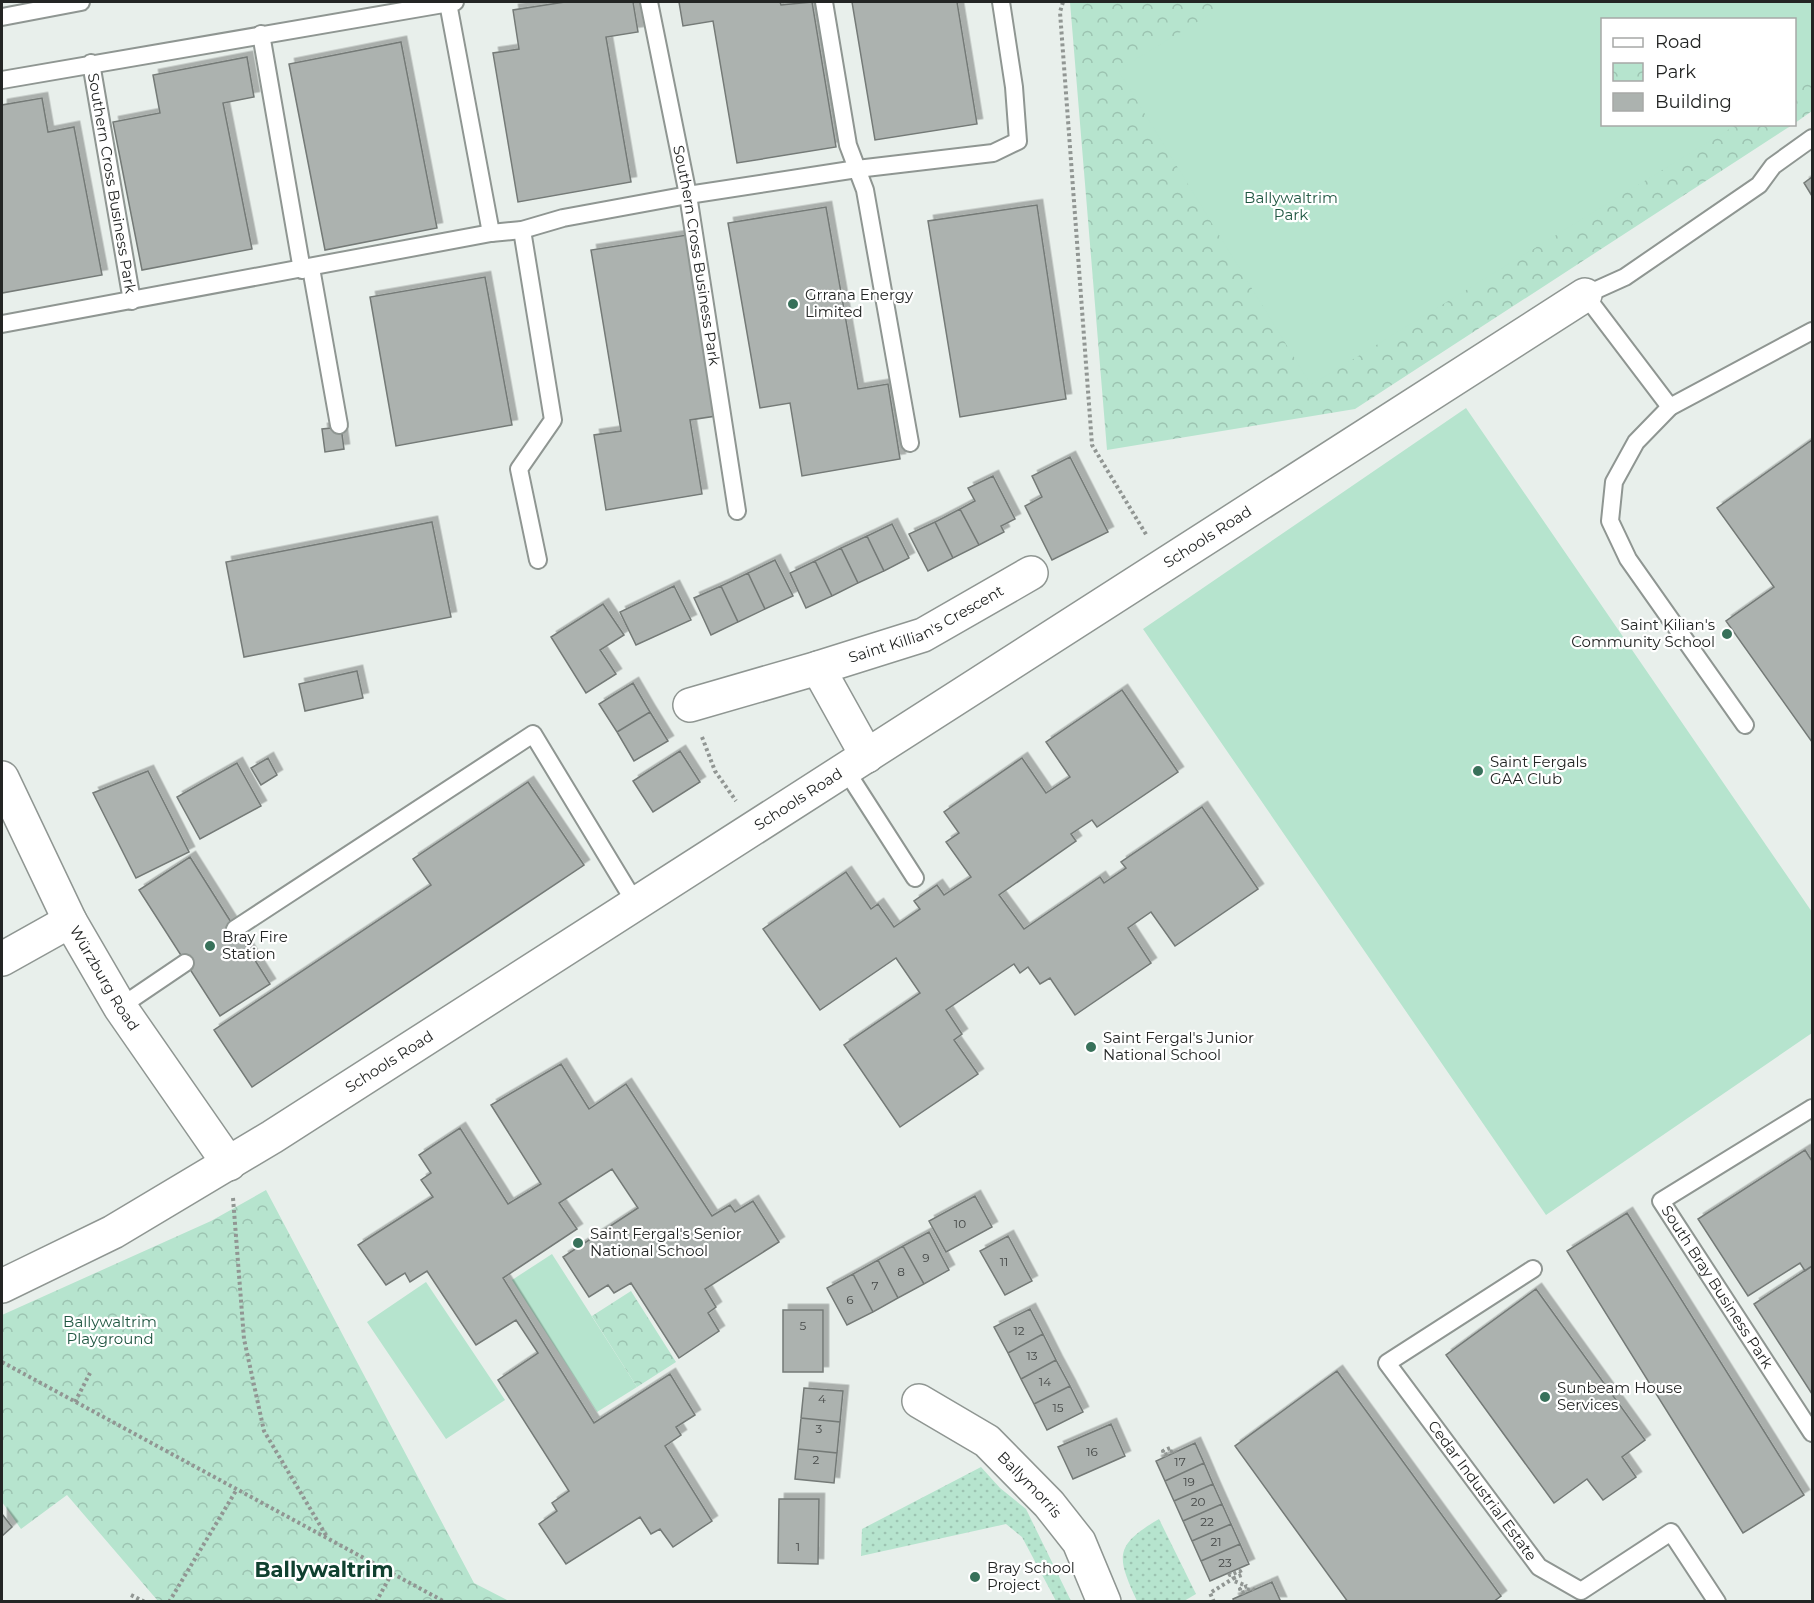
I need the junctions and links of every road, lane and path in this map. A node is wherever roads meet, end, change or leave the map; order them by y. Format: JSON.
{"nodes":[{"id":1,"x":81,"y":2,"type":"edge"},
{"id":2,"x":451,"y":2,"type":"edge"},
{"id":3,"x":649,"y":2,"type":"edge"},
{"id":4,"x":824,"y":2,"type":"edge"},
{"id":5,"x":1001,"y":2,"type":"edge"},
{"id":6,"x":1063,"y":2,"type":"edge"},
{"id":7,"x":2,"y":17,"type":"edge"},
{"id":8,"x":261,"y":34,"type":"junction"},
{"id":9,"x":91,"y":63,"type":"junction"},
{"id":10,"x":2,"y":80,"type":"edge"},
{"id":11,"x":1812,"y":138,"type":"edge"},
{"id":12,"x":857,"y":169,"type":"junction"},
{"id":13,"x":688,"y":195,"type":"junction"},
{"id":14,"x":522,"y":230,"type":"junction"},
{"id":15,"x":491,"y":232,"type":"junction"},
{"id":16,"x":307,"y":269,"type":"junction"},
{"id":17,"x":1585,"y":295,"type":"junction"},
{"id":18,"x":132,"y":301,"type":"junction"},
{"id":19,"x":2,"y":324,"type":"edge"},
{"id":20,"x":1812,"y":331,"type":"edge"},
{"id":21,"x":1670,"y":407,"type":"junction"},
{"id":22,"x":339,"y":425,"type":"dead end"},
{"id":23,"x":910,"y":443,"type":"dead end"},
{"id":24,"x":737,"y":511,"type":"dead end"},
{"id":25,"x":538,"y":560,"type":"dead end"},
{"id":26,"x":1164,"y":565,"type":"junction"},
{"id":27,"x":1031,"y":573,"type":"dead end"},
{"id":28,"x":818,"y":668,"type":"junction"},
{"id":29,"x":690,"y":705,"type":"joint"},
{"id":30,"x":1745,"y":725,"type":"dead end"},
{"id":31,"x":856,"y":763,"type":"junction"},
{"id":32,"x":2,"y":778,"type":"edge"},
{"id":33,"x":755,"y":827,"type":"junction"},
{"id":34,"x":915,"y":878,"type":"dead end"},
{"id":35,"x":636,"y":904,"type":"junction"},
{"id":36,"x":70,"y":921,"type":"junction"},
{"id":37,"x":235,"y":929,"type":"dead end"},
{"id":38,"x":2,"y":959,"type":"edge"},
{"id":39,"x":185,"y":963,"type":"dead end"},
{"id":40,"x":120,"y":1007,"type":"junction"},
{"id":41,"x":1812,"y":1108,"type":"edge"},
{"id":42,"x":229,"y":1164,"type":"junction"},
{"id":43,"x":1533,"y":1269,"type":"dead end"},
{"id":44,"x":2,"y":1286,"type":"edge"},
{"id":45,"x":2,"y":1362,"type":"edge"},
{"id":46,"x":90,"y":1373,"type":"dead end"},
{"id":47,"x":919,"y":1401,"type":"dead end"},
{"id":48,"x":75,"y":1402,"type":"junction"},
{"id":49,"x":1812,"y":1433,"type":"edge"},
{"id":50,"x":1170,"y":1448,"type":"dead end"},
{"id":51,"x":1176,"y":1452,"type":"dead end"},
{"id":52,"x":237,"y":1489,"type":"junction"},
{"id":53,"x":327,"y":1538,"type":"junction"},
{"id":54,"x":1229,"y":1572,"type":"dead end"},
{"id":55,"x":392,"y":1573,"type":"junction"},
{"id":56,"x":1234,"y":1578,"type":"junction"},
{"id":57,"x":1254,"y":1590,"type":"dead end"},
{"id":58,"x":131,"y":1595,"type":"dead end"},
{"id":59,"x":145,"y":1602,"type":"edge"},
{"id":60,"x":169,"y":1602,"type":"edge"},
{"id":61,"x":376,"y":1602,"type":"edge"},
{"id":62,"x":445,"y":1602,"type":"edge"},
{"id":63,"x":1104,"y":1602,"type":"edge"},
{"id":64,"x":1215,"y":1602,"type":"edge"},
{"id":65,"x":1717,"y":1602,"type":"edge"}],
"edges":[{"from":1,"to":7,"type":"lane"},
{"from":2,"to":8,"type":"lane"},
{"from":2,"to":15,"type":"lane"},
{"from":3,"to":13,"type":"lane","name":"Southern Cross Business Park"},
{"from":4,"to":12,"type":"lane"},
{"from":5,"to":12,"type":"lane"},
{"from":6,"to":26,"type":"path"},
{"from":8,"to":9,"type":"lane"},
{"from":8,"to":16,"type":"lane"},
{"from":9,"to":10,"type":"lane"},
{"from":9,"to":18,"type":"lane","name":"Southern Cross Business Park"},
{"from":11,"to":17,"type":"lane"},
{"from":12,"to":13,"type":"lane"},
{"from":12,"to":23,"type":"lane"},
{"from":13,"to":14,"type":"lane"},
{"from":13,"to":24,"type":"lane","name":"Southern Cross Business Park"},
{"from":14,"to":15,"type":"lane"},
{"from":14,"to":25,"type":"lane"},
{"from":15,"to":16,"type":"lane"},
{"from":16,"to":18,"type":"lane"},
{"from":16,"to":22,"type":"lane"},
{"from":17,"to":21,"type":"lane"},
{"from":17,"to":26,"type":"street","name":"Schools Road"},
{"from":18,"to":19,"type":"lane"},
{"from":20,"to":21,"type":"lane"},
{"from":21,"to":30,"type":"lane"},
{"from":26,"to":31,"type":"street","name":"Schools Road"},
{"from":27,"to":28,"type":"street","name":"Saint Killian's Crescent"},
{"from":28,"to":29,"type":"street","name":"Saint Killian's Crescent"},
{"from":28,"to":31,"type":"street"},
{"from":29,"to":33,"type":"path"},
{"from":31,"to":33,"type":"street","name":"Schools Road"},
{"from":31,"to":34,"type":"lane"},
{"from":32,"to":36,"type":"street","name":"Würzburg Road"},
{"from":33,"to":35,"type":"street","name":"Schools Road"},
{"from":35,"to":37,"type":"lane"},
{"from":35,"to":42,"type":"street","name":"Schools Road"},
{"from":36,"to":38,"type":"street"},
{"from":36,"to":40,"type":"street","name":"Würzburg Road"},
{"from":39,"to":40,"type":"lane"},
{"from":40,"to":42,"type":"street","name":"Würzburg Road"},
{"from":41,"to":49,"type":"lane","name":"South Bray Business Park"},
{"from":42,"to":44,"type":"street","name":"Schools Road"},
{"from":42,"to":53,"type":"path"},
{"from":43,"to":65,"type":"lane","name":"Cedar Industrial Estate"},
{"from":45,"to":48,"type":"path"},
{"from":46,"to":48,"type":"path"},
{"from":47,"to":63,"type":"street","name":"Ballymorris"},
{"from":48,"to":52,"type":"path"},
{"from":50,"to":51,"type":"path"},
{"from":52,"to":53,"type":"path"},
{"from":52,"to":60,"type":"path"},
{"from":53,"to":55,"type":"path"},
{"from":54,"to":56,"type":"path"},
{"from":55,"to":61,"type":"path"},
{"from":55,"to":62,"type":"path"},
{"from":56,"to":57,"type":"path"},
{"from":56,"to":64,"type":"path"},
{"from":58,"to":59,"type":"path"}]}
